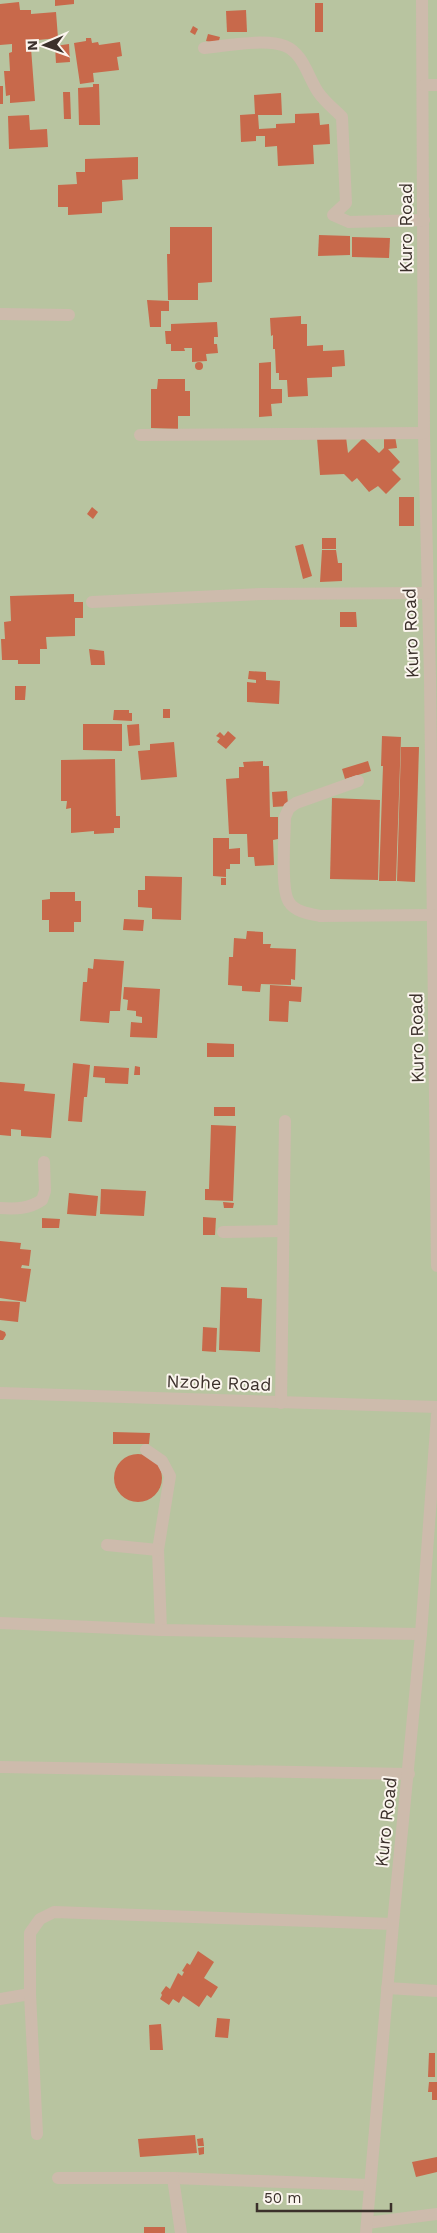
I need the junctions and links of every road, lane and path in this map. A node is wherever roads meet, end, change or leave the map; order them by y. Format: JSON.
{"nodes":[{"id":1,"x":422,"y":0,"type":"edge"},
{"id":2,"x":204,"y":48,"type":"dead end"},
{"id":3,"x":424,"y":85,"type":"junction"},
{"id":4,"x":437,"y":85,"type":"edge"},
{"id":5,"x":424,"y":220,"type":"junction"},
{"id":6,"x":0,"y":314,"type":"edge"},
{"id":7,"x":69,"y":315,"type":"dead end"},
{"id":8,"x":424,"y":433,"type":"junction"},
{"id":9,"x":140,"y":435,"type":"dead end"},
{"id":10,"x":432,"y":544,"type":"edge"},
{"id":11,"x":427,"y":593,"type":"junction"},
{"id":12,"x":92,"y":602,"type":"dead end"},
{"id":13,"x":434,"y":678,"type":"edge"},
{"id":14,"x":358,"y":781,"type":"dead end"},
{"id":15,"x":433,"y":914,"type":"junction"},
{"id":16,"x":285,"y":1121,"type":"dead end"},
{"id":17,"x":44,"y":1162,"type":"dead end"},
{"id":18,"x":0,"y":1208,"type":"edge"},
{"id":19,"x":282,"y":1231,"type":"junction"},
{"id":20,"x":223,"y":1232,"type":"dead end"},
{"id":21,"x":437,"y":1266,"type":"edge"},
{"id":22,"x":0,"y":1392,"type":"edge"},
{"id":23,"x":281,"y":1403,"type":"junction"},
{"id":24,"x":437,"y":1407,"type":"edge"},
{"id":25,"x":437,"y":1415,"type":"edge"},
{"id":26,"x":146,"y":1450,"type":"dead end"},
{"id":27,"x":107,"y":1545,"type":"dead end"},
{"id":28,"x":158,"y":1550,"type":"junction"},
{"id":29,"x":0,"y":1623,"type":"edge"},
{"id":30,"x":161,"y":1630,"type":"junction"},
{"id":31,"x":422,"y":1634,"type":"junction"},
{"id":32,"x":0,"y":1767,"type":"edge"},
{"id":33,"x":409,"y":1774,"type":"junction"},
{"id":34,"x":393,"y":1924,"type":"junction"},
{"id":35,"x":387,"y":1988,"type":"junction"},
{"id":36,"x":437,"y":1991,"type":"edge"},
{"id":37,"x":30,"y":1994,"type":"junction"},
{"id":38,"x":0,"y":1999,"type":"edge"},
{"id":39,"x":36,"y":2134,"type":"dead end"},
{"id":40,"x":58,"y":2178,"type":"dead end"},
{"id":41,"x":173,"y":2178,"type":"junction"},
{"id":42,"x":370,"y":2185,"type":"junction"},
{"id":43,"x":437,"y":2214,"type":"edge"},
{"id":44,"x":367,"y":2228,"type":"edge"},
{"id":45,"x":181,"y":2233,"type":"edge"}],
"edges":[{"from":1,"to":3,"type":"street","name":"Kuro Road"},
{"from":2,"to":5,"type":"street"},
{"from":3,"to":4,"type":"street"},
{"from":3,"to":5,"type":"street","name":"Kuro Road"},
{"from":5,"to":8,"type":"street","name":"Kuro Road"},
{"from":6,"to":7,"type":"street"},
{"from":8,"to":9,"type":"street"},
{"from":8,"to":10,"type":"street","name":"Kuro Road"},
{"from":10,"to":11,"type":"street","name":"Kuro Road"},
{"from":11,"to":12,"type":"street"},
{"from":11,"to":13,"type":"street","name":"Kuro Road"},
{"from":13,"to":15,"type":"street","name":"Kuro Road"},
{"from":14,"to":15,"type":"street"},
{"from":15,"to":21,"type":"street","name":"Kuro Road"},
{"from":16,"to":19,"type":"street"},
{"from":17,"to":18,"type":"street"},
{"from":19,"to":20,"type":"street"},
{"from":19,"to":23,"type":"street"},
{"from":22,"to":23,"type":"street","name":"Nzohe Road"},
{"from":23,"to":24,"type":"street","name":"Nzohe Road"},
{"from":25,"to":31,"type":"street","name":"Kuro Road"},
{"from":26,"to":28,"type":"street"},
{"from":27,"to":28,"type":"street"},
{"from":28,"to":30,"type":"street"},
{"from":29,"to":30,"type":"street"},
{"from":30,"to":31,"type":"street"},
{"from":31,"to":33,"type":"street","name":"Kuro Road"},
{"from":32,"to":33,"type":"street"},
{"from":33,"to":34,"type":"street","name":"Kuro Road"},
{"from":34,"to":35,"type":"street","name":"Kuro Road"},
{"from":34,"to":37,"type":"street"},
{"from":35,"to":36,"type":"street"},
{"from":35,"to":42,"type":"street","name":"Kuro Road"},
{"from":37,"to":38,"type":"street"},
{"from":37,"to":39,"type":"street"},
{"from":40,"to":41,"type":"street"},
{"from":41,"to":42,"type":"street"},
{"from":41,"to":45,"type":"street"},
{"from":42,"to":44,"type":"street","name":"Kuro Road"},
{"from":43,"to":44,"type":"street"}]}
